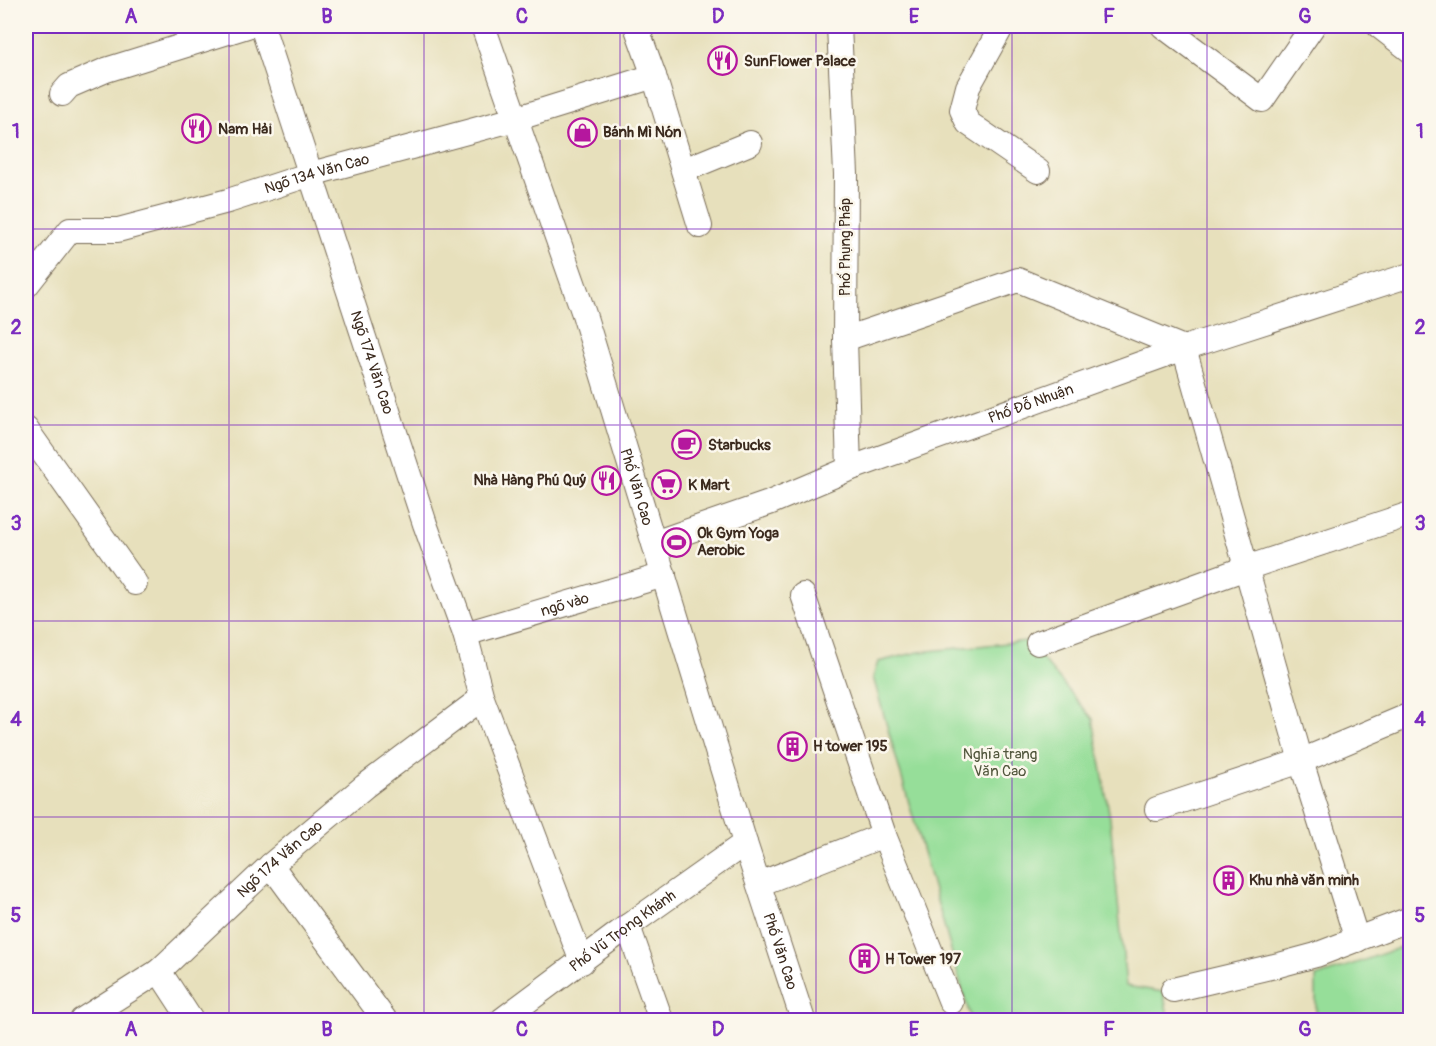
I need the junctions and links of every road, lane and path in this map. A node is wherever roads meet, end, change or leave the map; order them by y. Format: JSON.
{"nodes":[{"id":1,"x":247,"y":26,"type":"edge"},
{"id":2,"x":262,"y":26,"type":"edge"},
{"id":3,"x":483,"y":26,"type":"edge"},
{"id":4,"x":636,"y":26,"type":"edge"},
{"id":5,"x":839,"y":26,"type":"edge"},
{"id":6,"x":1002,"y":26,"type":"edge"},
{"id":7,"x":1163,"y":26,"type":"edge"},
{"id":8,"x":1313,"y":26,"type":"edge"},
{"id":9,"x":1379,"y":26,"type":"edge"},
{"id":10,"x":1410,"y":51,"type":"edge"},
{"id":11,"x":654,"y":76,"type":"junction"},
{"id":12,"x":62,"y":94,"type":"dead end"},
{"id":13,"x":515,"y":119,"type":"junction"},
{"id":14,"x":750,"y":143,"type":"dead end"},
{"id":15,"x":684,"y":170,"type":"junction"},
{"id":16,"x":1038,"y":171,"type":"dead end"},
{"id":17,"x":311,"y":174,"type":"junction"},
{"id":18,"x":700,"y":225,"type":"dead end"},
{"id":19,"x":1410,"y":275,"type":"edge"},
{"id":20,"x":26,"y":286,"type":"edge"},
{"id":21,"x":845,"y":339,"type":"junction"},
{"id":22,"x":1184,"y":348,"type":"junction"},
{"id":23,"x":26,"y":429,"type":"edge"},
{"id":24,"x":849,"y":469,"type":"junction"},
{"id":25,"x":1410,"y":514,"type":"edge"},
{"id":26,"x":654,"y":543,"type":"junction"},
{"id":27,"x":1246,"y":568,"type":"junction"},
{"id":28,"x":664,"y":576,"type":"junction"},
{"id":29,"x":135,"y":583,"type":"dead end"},
{"id":30,"x":803,"y":595,"type":"dead end"},
{"id":31,"x":465,"y":634,"type":"junction"},
{"id":32,"x":1038,"y":643,"type":"dead end"},
{"id":33,"x":482,"y":698,"type":"junction"},
{"id":34,"x":1410,"y":715,"type":"edge"},
{"id":35,"x":1301,"y":761,"type":"junction"},
{"id":36,"x":1157,"y":809,"type":"dead end"},
{"id":37,"x":884,"y":835,"type":"junction"},
{"id":38,"x":745,"y":843,"type":"junction"},
{"id":39,"x":271,"y":865,"type":"junction"},
{"id":40,"x":759,"y":884,"type":"junction"},
{"id":41,"x":1410,"y":919,"type":"edge"},
{"id":42,"x":628,"y":926,"type":"junction"},
{"id":43,"x":1357,"y":940,"type":"junction"},
{"id":44,"x":582,"y":962,"type":"junction"},
{"id":45,"x":159,"y":971,"type":"junction"},
{"id":46,"x":1173,"y":990,"type":"dead end"},
{"id":47,"x":951,"y":1002,"type":"dead end"},
{"id":48,"x":81,"y":1020,"type":"edge"},
{"id":49,"x":191,"y":1020,"type":"edge"},
{"id":50,"x":385,"y":1020,"type":"edge"},
{"id":51,"x":502,"y":1020,"type":"edge"},
{"id":52,"x":661,"y":1020,"type":"edge"},
{"id":53,"x":803,"y":1020,"type":"edge"}],
"edges":[{"from":1,"to":12,"type":"street"},
{"from":2,"to":17,"type":"street","name":"Ngõ 174 Văn Cao"},
{"from":3,"to":13,"type":"street","name":"Phố Văn Cao"},
{"from":4,"to":11,"type":"street"},
{"from":5,"to":21,"type":"street","name":"Phố Phụng Pháp"},
{"from":6,"to":16,"type":"street"},
{"from":7,"to":8,"type":"street"},
{"from":9,"to":10,"type":"street"},
{"from":11,"to":13,"type":"street","name":"Ngõ 134 Văn Cao"},
{"from":11,"to":15,"type":"street"},
{"from":13,"to":17,"type":"street","name":"Ngõ 134 Văn Cao"},
{"from":13,"to":26,"type":"street","name":"Phố Văn Cao"},
{"from":14,"to":15,"type":"street"},
{"from":15,"to":18,"type":"street"},
{"from":17,"to":20,"type":"street","name":"Ngõ 134 Văn Cao"},
{"from":17,"to":31,"type":"street","name":"Ngõ 174 Văn Cao"},
{"from":19,"to":22,"type":"street","name":"Phố Đỗ Nhuận"},
{"from":21,"to":22,"type":"street"},
{"from":21,"to":24,"type":"street","name":"Phố Phụng Pháp"},
{"from":22,"to":24,"type":"street","name":"Phố Đỗ Nhuận"},
{"from":22,"to":27,"type":"street"},
{"from":23,"to":29,"type":"street"},
{"from":24,"to":26,"type":"street","name":"Phố Đỗ Nhuận"},
{"from":25,"to":27,"type":"street"},
{"from":26,"to":28,"type":"street","name":"Phố Văn Cao"},
{"from":27,"to":32,"type":"street"},
{"from":27,"to":35,"type":"street"},
{"from":28,"to":31,"type":"street","name":"ngõ vào"},
{"from":28,"to":38,"type":"street","name":"Phố Văn Cao"},
{"from":30,"to":37,"type":"street"},
{"from":31,"to":33,"type":"street","name":"Ngõ 174 Văn Cao"},
{"from":33,"to":39,"type":"street","name":"Ngõ 174 Văn Cao"},
{"from":33,"to":44,"type":"street","name":"Ngõ 174 Văn Cao"},
{"from":34,"to":35,"type":"street"},
{"from":35,"to":36,"type":"street"},
{"from":35,"to":43,"type":"street"},
{"from":37,"to":40,"type":"street"},
{"from":37,"to":47,"type":"street"},
{"from":38,"to":40,"type":"street","name":"Phố Văn Cao"},
{"from":38,"to":42,"type":"street","name":"Phố Vũ Trọng Khánh"},
{"from":39,"to":45,"type":"street","name":"Ngõ 174 Văn Cao"},
{"from":39,"to":50,"type":"street"},
{"from":40,"to":53,"type":"street","name":"Phố Văn Cao"},
{"from":41,"to":43,"type":"street"},
{"from":42,"to":44,"type":"street","name":"Phố Vũ Trọng Khánh"},
{"from":42,"to":52,"type":"street"},
{"from":43,"to":46,"type":"street"},
{"from":44,"to":51,"type":"street","name":"Phố Vũ Trọng Khánh"},
{"from":45,"to":48,"type":"street","name":"Ngõ 174 Văn Cao"},
{"from":45,"to":49,"type":"street"}]}
